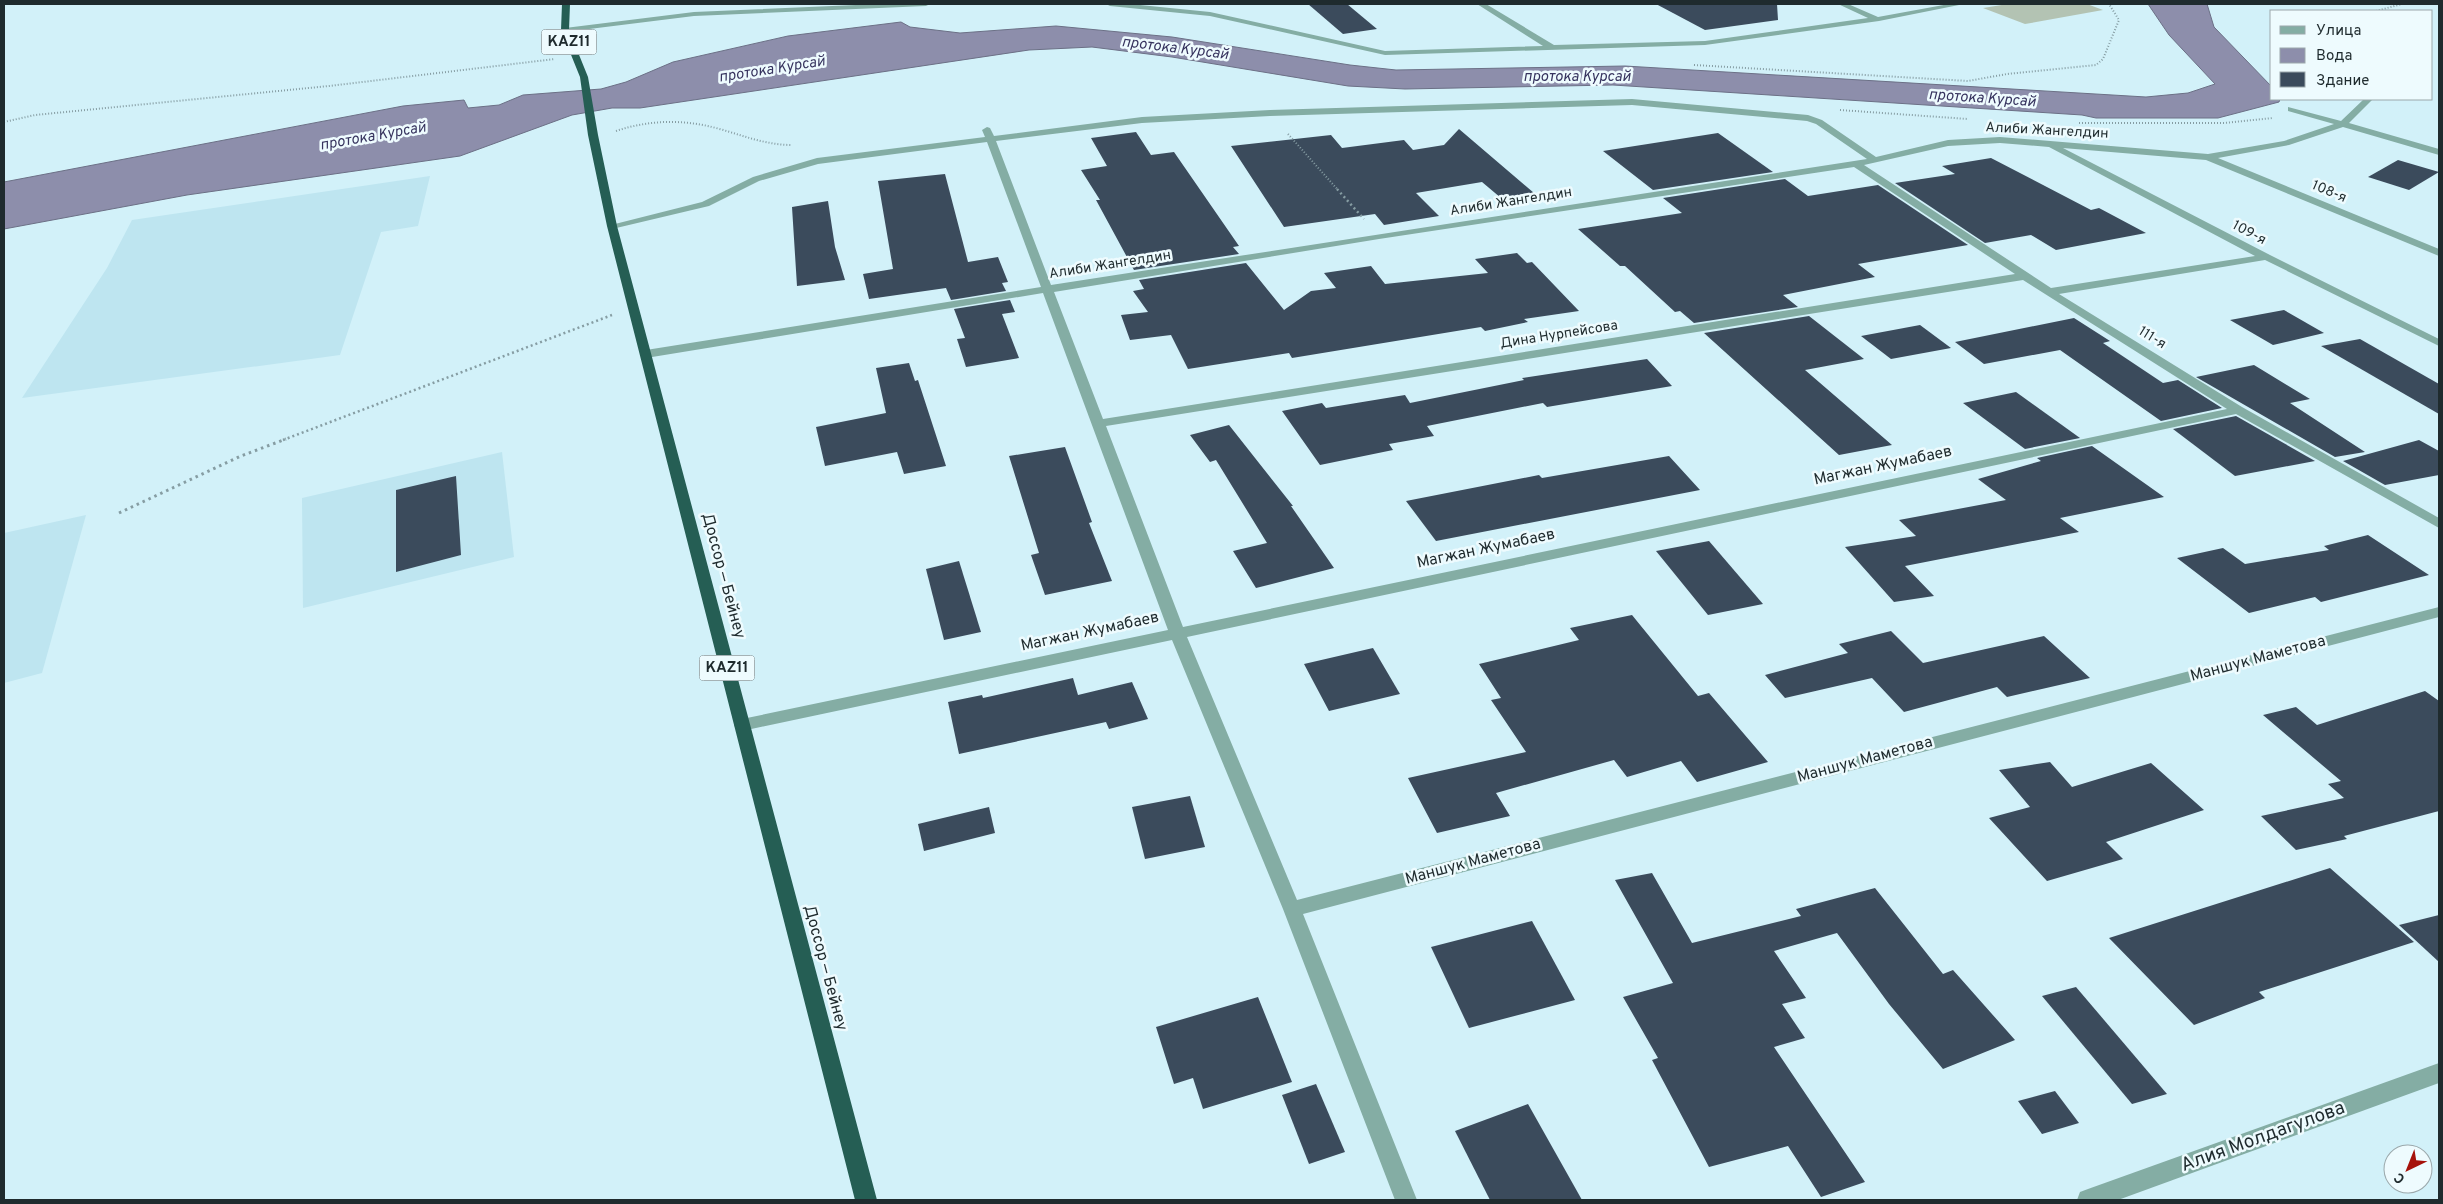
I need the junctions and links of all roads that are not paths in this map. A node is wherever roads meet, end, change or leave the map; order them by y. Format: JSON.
{"nodes":[{"id":1,"x":566,"y":4,"type":"edge"},
{"id":2,"x":926,"y":4,"type":"edge"},
{"id":3,"x":1110,"y":4,"type":"edge"},
{"id":4,"x":1198,"y":4,"type":"edge"},
{"id":5,"x":1482,"y":4,"type":"edge"},
{"id":6,"x":1842,"y":4,"type":"edge"},
{"id":7,"x":1960,"y":4,"type":"edge"},
{"id":8,"x":877,"y":5,"type":"edge"},
{"id":9,"x":1210,"y":14,"type":"junction"},
{"id":10,"x":1879,"y":19,"type":"junction"},
{"id":11,"x":565,"y":30,"type":"junction"},
{"id":12,"x":1554,"y":49,"type":"junction"},
{"id":13,"x":2368,"y":100,"type":"edge"},
{"id":14,"x":2291,"y":109,"type":"dead end"},
{"id":15,"x":2343,"y":124,"type":"junction"},
{"id":16,"x":988,"y":134,"type":"junction"},
{"id":17,"x":2048,"y":144,"type":"junction"},
{"id":18,"x":2439,"y":152,"type":"edge"},
{"id":19,"x":2208,"y":157,"type":"junction"},
{"id":20,"x":1875,"y":160,"type":"junction"},
{"id":21,"x":1856,"y":164,"type":"junction"},
{"id":22,"x":612,"y":226,"type":"junction"},
{"id":23,"x":2439,"y":252,"type":"edge"},
{"id":24,"x":2266,"y":257,"type":"junction"},
{"id":25,"x":2026,"y":276,"type":"junction"},
{"id":26,"x":1046,"y":289,"type":"junction"},
{"id":27,"x":2049,"y":292,"type":"junction"},
{"id":28,"x":2439,"y":343,"type":"edge"},
{"id":29,"x":646,"y":354,"type":"junction"},
{"id":30,"x":2238,"y":410,"type":"junction"},
{"id":31,"x":1097,"y":424,"type":"junction"},
{"id":32,"x":2439,"y":524,"type":"edge"},
{"id":33,"x":2439,"y":612,"type":"edge"},
{"id":34,"x":1177,"y":632,"type":"junction"},
{"id":35,"x":742,"y":725,"type":"junction"},
{"id":36,"x":1292,"y":909,"type":"junction"},
{"id":37,"x":2439,"y":1073,"type":"edge"},
{"id":38,"x":866,"y":1200,"type":"edge"},
{"id":39,"x":1406,"y":1200,"type":"edge"},
{"id":40,"x":2088,"y":1200,"type":"edge"}],
"edges":[{"from":1,"to":11,"type":"highway","number":"KAZ11"},
{"from":2,"to":8,"type":"street"},
{"from":3,"to":9,"type":"street"},
{"from":4,"to":9,"type":"street"},
{"from":5,"to":12,"type":"street"},
{"from":6,"to":10,"type":"street"},
{"from":7,"to":10,"type":"street"},
{"from":8,"to":11,"type":"street"},
{"from":9,"to":12,"type":"street"},
{"from":10,"to":12,"type":"street"},
{"from":11,"to":22,"type":"highway","name":"Доссор — Бейнеу","number":"KAZ11"},
{"from":13,"to":15,"type":"street","name":"Алиби Жангелдин"},
{"from":14,"to":15,"type":"street"},
{"from":15,"to":18,"type":"street"},
{"from":15,"to":19,"type":"street","name":"Алиби Жангелдин"},
{"from":16,"to":20,"type":"street"},
{"from":16,"to":22,"type":"street"},
{"from":16,"to":26,"type":"street"},
{"from":17,"to":19,"type":"street","name":"Алиби Жангелдин"},
{"from":17,"to":20,"type":"street","name":"Алиби Жангелдин"},
{"from":17,"to":24,"type":"street","name":"109-я"},
{"from":19,"to":23,"type":"street","name":"108-я"},
{"from":20,"to":21,"type":"street","name":"Алиби Жангелдин"},
{"from":21,"to":25,"type":"street","name":"111-я"},
{"from":21,"to":26,"type":"street","name":"Алиби Жангелдин"},
{"from":22,"to":29,"type":"highway","name":"Доссор — Бейнеу","number":"KAZ11"},
{"from":24,"to":27,"type":"street"},
{"from":24,"to":28,"type":"street","name":"109-я"},
{"from":25,"to":27,"type":"street","name":"111-я"},
{"from":25,"to":31,"type":"street","name":"Дина Нурпейсова"},
{"from":26,"to":29,"type":"street","name":"Алиби Жангелдин"},
{"from":26,"to":31,"type":"street"},
{"from":27,"to":30,"type":"street","name":"111-я"},
{"from":29,"to":35,"type":"highway","name":"Доссор — Бейнеу","number":"KAZ11"},
{"from":30,"to":32,"type":"street","name":"111-я"},
{"from":30,"to":34,"type":"street","name":"Магжан Жумабаев"},
{"from":31,"to":34,"type":"street"},
{"from":33,"to":36,"type":"street","name":"Маншук Маметова"},
{"from":34,"to":35,"type":"street","name":"Магжан Жумабаев"},
{"from":34,"to":36,"type":"street"},
{"from":35,"to":38,"type":"highway","name":"Доссор — Бейнеу","number":"KAZ11"},
{"from":36,"to":39,"type":"street"},
{"from":37,"to":40,"type":"street","name":"Алия Молдагулова"}]}
